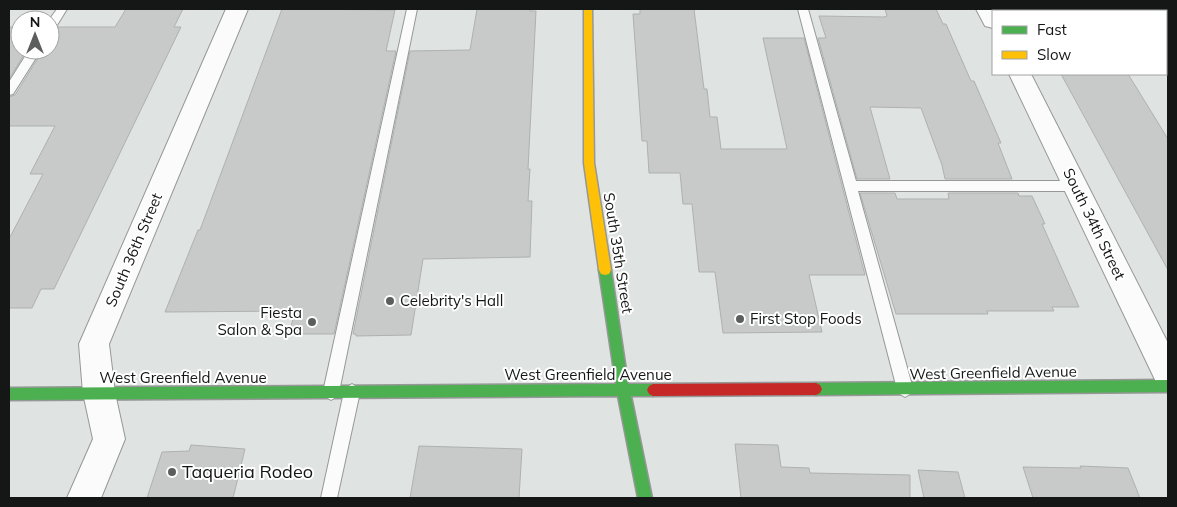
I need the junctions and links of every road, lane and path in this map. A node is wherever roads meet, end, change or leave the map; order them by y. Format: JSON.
{"nodes":[{"id":1,"x":237,"y":9,"type":"edge"},
{"id":2,"x":412,"y":9,"type":"edge"},
{"id":3,"x":588,"y":9,"type":"edge"},
{"id":4,"x":803,"y":9,"type":"edge"},
{"id":5,"x":29,"y":60,"type":"edge"},
{"id":6,"x":1020,"y":75,"type":"edge"},
{"id":7,"x":9,"y":91,"type":"edge"},
{"id":8,"x":851,"y":186,"type":"junction"},
{"id":9,"x":1075,"y":186,"type":"junction"},
{"id":10,"x":1168,"y":374,"type":"edge"},
{"id":11,"x":1168,"y":386,"type":"edge"},
{"id":12,"x":905,"y":389,"type":"junction"},
{"id":13,"x":623,"y":390,"type":"junction"},
{"id":14,"x":331,"y":392,"type":"junction"},
{"id":15,"x":352,"y":392,"type":"junction"},
{"id":16,"x":99,"y":393,"type":"junction"},
{"id":17,"x":9,"y":394,"type":"edge"},
{"id":18,"x":84,"y":498,"type":"edge"},
{"id":19,"x":329,"y":498,"type":"edge"},
{"id":20,"x":645,"y":498,"type":"edge"}],
"edges":[{"from":1,"to":16,"type":"street","name":"South 36th Street"},
{"from":2,"to":14,"type":"lane"},
{"from":3,"to":13,"type":"main road","name":"South 35th Street"},
{"from":4,"to":8,"type":"lane"},
{"from":5,"to":7,"type":"lane"},
{"from":6,"to":9,"type":"street","name":"South 34th Street"},
{"from":8,"to":9,"type":"lane"},
{"from":8,"to":12,"type":"lane"},
{"from":9,"to":10,"type":"street","name":"South 34th Street"},
{"from":11,"to":12,"type":"main road","name":"West Greenfield Avenue"},
{"from":12,"to":13,"type":"main road","name":"West Greenfield Avenue"},
{"from":13,"to":15,"type":"main road","name":"West Greenfield Avenue"},
{"from":13,"to":20,"type":"main road","name":"South 35th Street"},
{"from":14,"to":15,"type":"main road","name":"West Greenfield Avenue"},
{"from":14,"to":16,"type":"main road","name":"West Greenfield Avenue"},
{"from":15,"to":19,"type":"lane"},
{"from":16,"to":17,"type":"main road","name":"West Greenfield Avenue"},
{"from":16,"to":18,"type":"street","name":"South 36th Street"}]}
